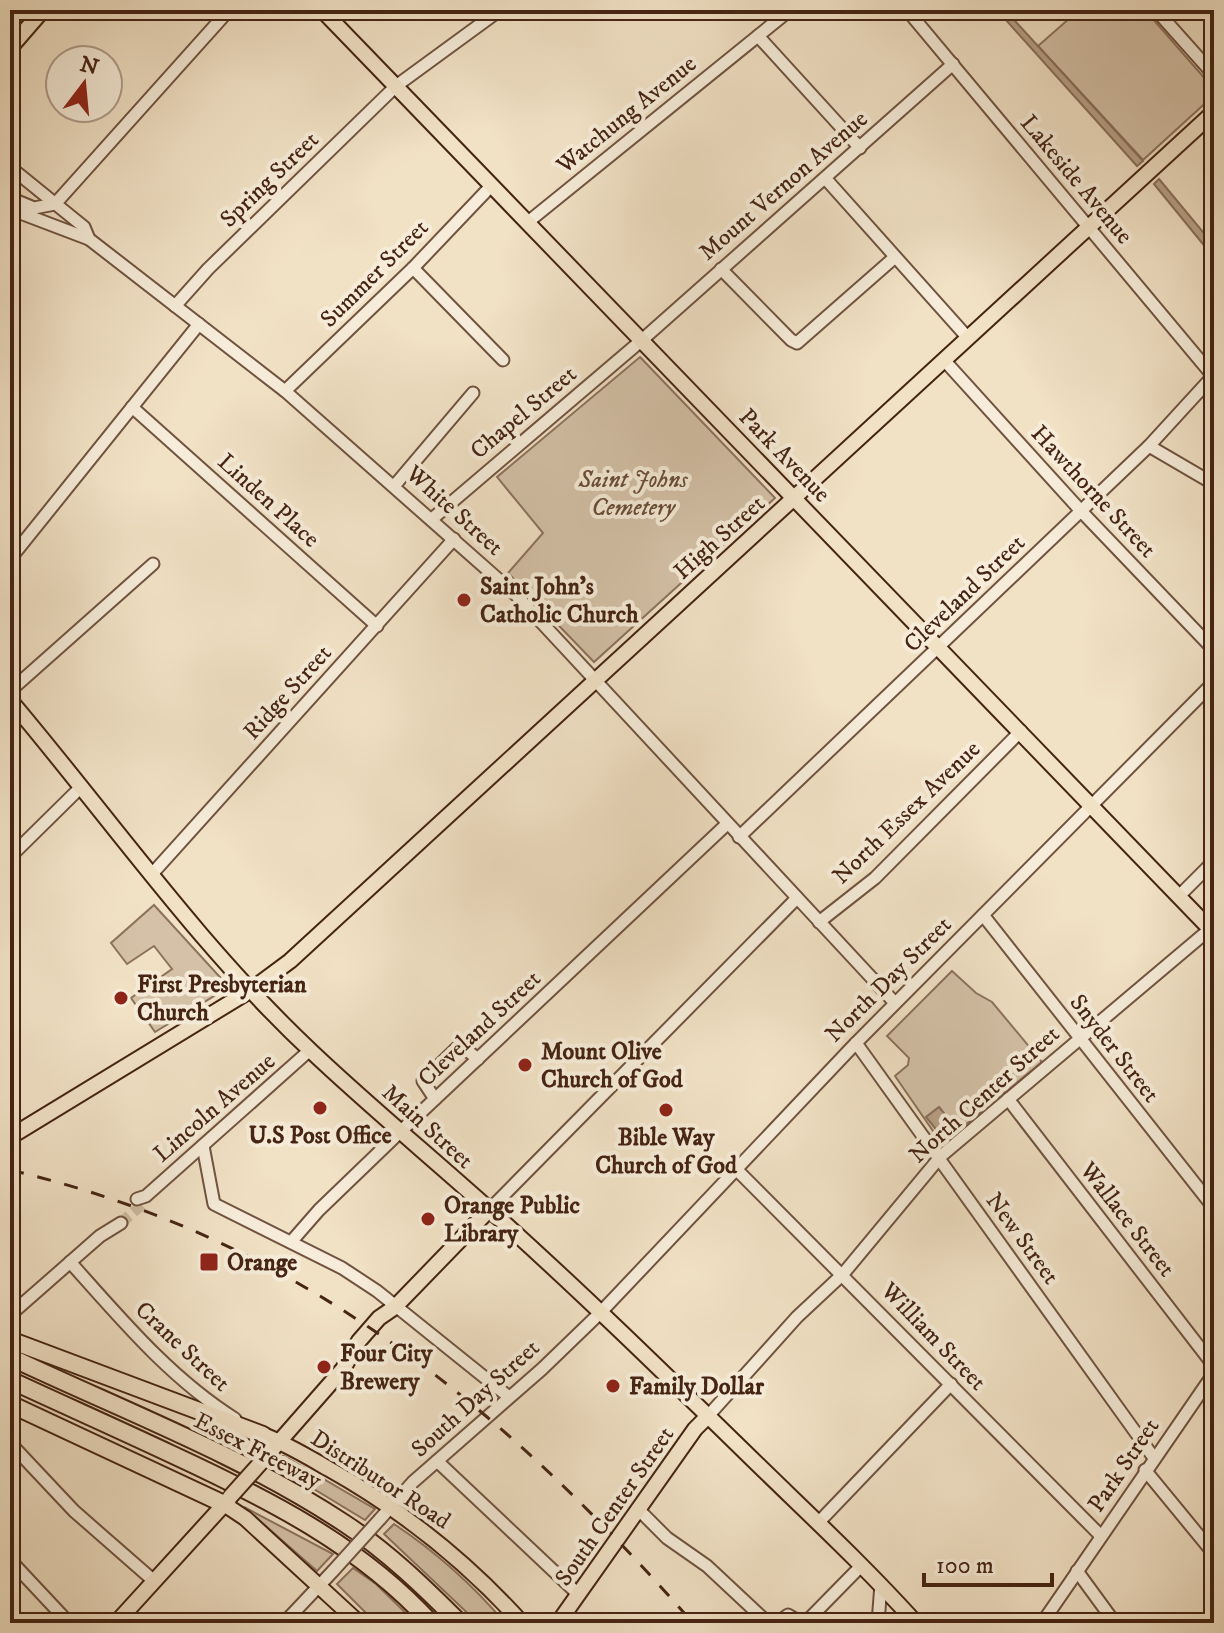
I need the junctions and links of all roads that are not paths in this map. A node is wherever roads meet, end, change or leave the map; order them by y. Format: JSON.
{"nodes":[{"id":1,"x":43,"y":10,"type":"edge"},
{"id":2,"x":229,"y":10,"type":"edge"},
{"id":3,"x":322,"y":10,"type":"edge"},
{"id":4,"x":500,"y":10,"type":"edge"},
{"id":5,"x":790,"y":10,"type":"edge"},
{"id":6,"x":907,"y":10,"type":"edge"},
{"id":7,"x":1160,"y":11,"type":"edge"},
{"id":8,"x":758,"y":36,"type":"junction"},
{"id":9,"x":10,"y":48,"type":"edge"},
{"id":10,"x":953,"y":64,"type":"junction"},
{"id":11,"x":1214,"y":75,"type":"edge"},
{"id":12,"x":396,"y":86,"type":"junction"},
{"id":13,"x":1214,"y":112,"type":"edge"},
{"id":14,"x":860,"y":148,"type":"junction"},
{"id":15,"x":10,"y":167,"type":"edge"},
{"id":16,"x":825,"y":178,"type":"junction"},
{"id":17,"x":492,"y":185,"type":"junction"},
{"id":18,"x":37,"y":189,"type":"junction"},
{"id":19,"x":10,"y":198,"type":"edge"},
{"id":20,"x":55,"y":204,"type":"junction"},
{"id":21,"x":17,"y":209,"type":"edge"},
{"id":22,"x":528,"y":222,"type":"junction"},
{"id":23,"x":1089,"y":228,"type":"junction"},
{"id":24,"x":89,"y":239,"type":"junction"},
{"id":25,"x":895,"y":257,"type":"junction"},
{"id":26,"x":413,"y":268,"type":"junction"},
{"id":27,"x":721,"y":269,"type":"junction"},
{"id":28,"x":175,"y":306,"type":"junction"},
{"id":29,"x":199,"y":324,"type":"junction"},
{"id":30,"x":968,"y":338,"type":"junction"},
{"id":31,"x":642,"y":340,"type":"junction"},
{"id":32,"x":503,"y":360,"type":"dead end"},
{"id":33,"x":944,"y":360,"type":"junction"},
{"id":34,"x":1214,"y":376,"type":"edge"},
{"id":35,"x":285,"y":391,"type":"junction"},
{"id":36,"x":473,"y":393,"type":"dead end"},
{"id":37,"x":132,"y":407,"type":"junction"},
{"id":38,"x":1149,"y":446,"type":"junction"},
{"id":39,"x":1214,"y":484,"type":"edge"},
{"id":40,"x":395,"y":485,"type":"junction"},
{"id":41,"x":795,"y":497,"type":"junction"},
{"id":42,"x":1081,"y":511,"type":"junction"},
{"id":43,"x":432,"y":519,"type":"junction"},
{"id":44,"x":454,"y":539,"type":"junction"},
{"id":45,"x":10,"y":559,"type":"edge"},
{"id":46,"x":153,"y":564,"type":"dead end"},
{"id":47,"x":377,"y":626,"type":"junction"},
{"id":48,"x":939,"y":647,"type":"junction"},
{"id":49,"x":1214,"y":650,"type":"edge"},
{"id":50,"x":594,"y":680,"type":"junction"},
{"id":51,"x":1214,"y":682,"type":"edge"},
{"id":52,"x":10,"y":691,"type":"edge"},
{"id":53,"x":10,"y":700,"type":"edge"},
{"id":54,"x":1021,"y":731,"type":"junction"},
{"id":55,"x":82,"y":786,"type":"junction"},
{"id":56,"x":1092,"y":805,"type":"junction"},
{"id":57,"x":727,"y":824,"type":"junction"},
{"id":58,"x":739,"y":837,"type":"junction"},
{"id":59,"x":10,"y":857,"type":"edge"},
{"id":60,"x":1214,"y":861,"type":"edge"},
{"id":61,"x":152,"y":874,"type":"junction"},
{"id":62,"x":1179,"y":896,"type":"junction"},
{"id":63,"x":797,"y":898,"type":"junction"},
{"id":64,"x":983,"y":915,"type":"junction"},
{"id":65,"x":819,"y":922,"type":"junction"},
{"id":66,"x":1212,"y":931,"type":"edge"},
{"id":67,"x":251,"y":990,"type":"junction"},
{"id":68,"x":895,"y":1003,"type":"junction"},
{"id":69,"x":1079,"y":1039,"type":"junction"},
{"id":70,"x":856,"y":1043,"type":"junction"},
{"id":71,"x":310,"y":1050,"type":"junction"},
{"id":72,"x":478,"y":1059,"type":"junction"},
{"id":73,"x":435,"y":1099,"type":"junction"},
{"id":74,"x":1008,"y":1099,"type":"junction"},
{"id":75,"x":401,"y":1131,"type":"junction"},
{"id":76,"x":10,"y":1137,"type":"edge"},
{"id":77,"x":203,"y":1146,"type":"junction"},
{"id":78,"x":939,"y":1159,"type":"junction"},
{"id":79,"x":735,"y":1168,"type":"junction"},
{"id":80,"x":142,"y":1199,"type":"tunnel mouth"},
{"id":81,"x":1214,"y":1208,"type":"edge"},
{"id":82,"x":490,"y":1209,"type":"junction"},
{"id":83,"x":117,"y":1221,"type":"tunnel mouth"},
{"id":84,"x":291,"y":1242,"type":"junction"},
{"id":85,"x":70,"y":1262,"type":"junction"},
{"id":86,"x":843,"y":1274,"type":"junction"},
{"id":87,"x":395,"y":1307,"type":"junction"},
{"id":88,"x":600,"y":1313,"type":"junction"},
{"id":89,"x":10,"y":1315,"type":"edge"},
{"id":90,"x":10,"y":1340,"type":"edge"},
{"id":91,"x":10,"y":1357,"type":"edge"},
{"id":92,"x":1214,"y":1366,"type":"edge"},
{"id":93,"x":1214,"y":1373,"type":"edge"},
{"id":94,"x":10,"y":1380,"type":"edge"},
{"id":95,"x":951,"y":1384,"type":"junction"},
{"id":96,"x":509,"y":1397,"type":"junction"},
{"id":97,"x":10,"y":1404,"type":"edge"},
{"id":98,"x":708,"y":1416,"type":"junction"},
{"id":99,"x":263,"y":1435,"type":"junction"},
{"id":100,"x":281,"y":1442,"type":"junction"},
{"id":101,"x":10,"y":1443,"type":"edge"},
{"id":102,"x":1154,"y":1458,"type":"junction"},
{"id":103,"x":437,"y":1461,"type":"junction"},
{"id":104,"x":1145,"y":1470,"type":"junction"},
{"id":105,"x":227,"y":1501,"type":"junction"},
{"id":106,"x":390,"y":1507,"type":"junction"},
{"id":107,"x":638,"y":1509,"type":"junction"},
{"id":108,"x":818,"y":1523,"type":"junction"},
{"id":109,"x":1101,"y":1536,"type":"junction"},
{"id":110,"x":1214,"y":1554,"type":"edge"},
{"id":111,"x":10,"y":1560,"type":"edge"},
{"id":112,"x":862,"y":1565,"type":"junction"},
{"id":113,"x":1077,"y":1571,"type":"junction"},
{"id":114,"x":154,"y":1581,"type":"junction"},
{"id":115,"x":881,"y":1584,"type":"junction"},
{"id":116,"x":319,"y":1586,"type":"junction"},
{"id":117,"x":578,"y":1594,"type":"junction"},
{"id":118,"x":69,"y":1623,"type":"edge"},
{"id":119,"x":116,"y":1623,"type":"edge"},
{"id":120,"x":284,"y":1623,"type":"edge"},
{"id":121,"x":359,"y":1623,"type":"edge"},
{"id":122,"x":431,"y":1623,"type":"edge"},
{"id":123,"x":460,"y":1623,"type":"edge"},
{"id":124,"x":522,"y":1623,"type":"edge"},
{"id":125,"x":558,"y":1623,"type":"edge"},
{"id":126,"x":768,"y":1623,"type":"edge"},
{"id":127,"x":777,"y":1623,"type":"edge"},
{"id":128,"x":804,"y":1623,"type":"edge"},
{"id":129,"x":878,"y":1623,"type":"edge"},
{"id":130,"x":916,"y":1623,"type":"edge"},
{"id":131,"x":1042,"y":1623,"type":"edge"},
{"id":132,"x":1115,"y":1623,"type":"edge"}],
"edges":[{"from":1,"to":9,"type":"main road"},
{"from":2,"to":20,"type":"street"},
{"from":3,"to":12,"type":"main road","name":"Park Avenue"},
{"from":4,"to":12,"type":"street","name":"Spring Street"},
{"from":5,"to":8,"type":"street","name":"Watchung Avenue"},
{"from":6,"to":10,"type":"street","name":"Lakeside Avenue"},
{"from":7,"to":11,"type":"street"},
{"from":8,"to":14,"type":"street"},
{"from":8,"to":22,"type":"street","name":"Watchung Avenue"},
{"from":10,"to":14,"type":"street","name":"Mount Vernon Avenue"},
{"from":10,"to":23,"type":"street","name":"Lakeside Avenue"},
{"from":12,"to":17,"type":"main road","name":"Park Avenue"},
{"from":12,"to":28,"type":"street","name":"Spring Street"},
{"from":13,"to":23,"type":"main road","name":"High Street"},
{"from":14,"to":16,"type":"street","name":"Mount Vernon Avenue"},
{"from":15,"to":18,"type":"street","name":"White Street"},
{"from":16,"to":25,"type":"street"},
{"from":16,"to":27,"type":"street","name":"Mount Vernon Avenue"},
{"from":17,"to":22,"type":"main road","name":"Park Avenue"},
{"from":17,"to":26,"type":"street","name":"Summer Street"},
{"from":18,"to":20,"type":"street","name":"White Street"},
{"from":18,"to":21,"type":"street"},
{"from":19,"to":21,"type":"street"},
{"from":20,"to":21,"type":"street"},
{"from":20,"to":24,"type":"street","name":"White Street"},
{"from":21,"to":24,"type":"street"},
{"from":22,"to":31,"type":"main road","name":"Park Avenue"},
{"from":23,"to":30,"type":"main road","name":"High Street"},
{"from":23,"to":34,"type":"street","name":"Lakeside Avenue"},
{"from":24,"to":28,"type":"street","name":"White Street"},
{"from":25,"to":27,"type":"street"},
{"from":25,"to":30,"type":"street"},
{"from":26,"to":32,"type":"street"},
{"from":26,"to":35,"type":"street","name":"Summer Street"},
{"from":27,"to":31,"type":"street","name":"Mount Vernon Avenue"},
{"from":28,"to":29,"type":"street","name":"White Street"},
{"from":29,"to":35,"type":"street","name":"White Street"},
{"from":29,"to":37,"type":"street"},
{"from":30,"to":33,"type":"main road","name":"High Street"},
{"from":31,"to":41,"type":"main road","name":"Park Avenue"},
{"from":31,"to":43,"type":"street","name":"Chapel Street"},
{"from":33,"to":41,"type":"main road","name":"High Street"},
{"from":33,"to":42,"type":"street","name":"Hawthorne Street"},
{"from":34,"to":38,"type":"street","name":"Cleveland Street"},
{"from":35,"to":40,"type":"street","name":"White Street"},
{"from":36,"to":40,"type":"street"},
{"from":37,"to":45,"type":"street"},
{"from":37,"to":47,"type":"street","name":"Linden Place"},
{"from":38,"to":39,"type":"street"},
{"from":38,"to":42,"type":"street","name":"Cleveland Street"},
{"from":40,"to":43,"type":"street","name":"White Street"},
{"from":41,"to":48,"type":"main road","name":"Park Avenue"},
{"from":41,"to":50,"type":"main road","name":"High Street"},
{"from":42,"to":48,"type":"street","name":"Cleveland Street"},
{"from":42,"to":49,"type":"street","name":"Hawthorne Street"},
{"from":43,"to":44,"type":"street","name":"White Street"},
{"from":44,"to":47,"type":"street","name":"Ridge Street"},
{"from":44,"to":50,"type":"street","name":"White Street"},
{"from":46,"to":52,"type":"street"},
{"from":47,"to":61,"type":"street","name":"Ridge Street"},
{"from":48,"to":54,"type":"main road","name":"Park Avenue"},
{"from":48,"to":58,"type":"street","name":"Cleveland Street"},
{"from":50,"to":57,"type":"street","name":"White Street"},
{"from":50,"to":67,"type":"main road","name":"High Street"},
{"from":51,"to":56,"type":"street","name":"North Day Street"},
{"from":53,"to":55,"type":"main road","name":"Main Street"},
{"from":54,"to":56,"type":"main road","name":"Park Avenue"},
{"from":54,"to":65,"type":"street","name":"North Essex Avenue"},
{"from":55,"to":59,"type":"street"},
{"from":55,"to":61,"type":"main road","name":"Main Street"},
{"from":56,"to":62,"type":"main road","name":"Park Avenue"},
{"from":56,"to":64,"type":"street","name":"North Day Street"},
{"from":57,"to":58,"type":"street","name":"White Street"},
{"from":57,"to":72,"type":"street","name":"Cleveland Street"},
{"from":58,"to":63,"type":"street","name":"White Street"},
{"from":60,"to":62,"type":"street"},
{"from":61,"to":67,"type":"main road","name":"Main Street"},
{"from":62,"to":66,"type":"main road","name":"Park Avenue"},
{"from":63,"to":65,"type":"street","name":"White Street"},
{"from":63,"to":82,"type":"street"},
{"from":64,"to":68,"type":"street","name":"North Day Street"},
{"from":64,"to":69,"type":"street","name":"Snyder Street"},
{"from":65,"to":68,"type":"street","name":"White Street"},
{"from":66,"to":69,"type":"street","name":"North Center Street"},
{"from":67,"to":71,"type":"main road","name":"Main Street"},
{"from":67,"to":76,"type":"main road","name":"High Street"},
{"from":68,"to":70,"type":"street","name":"North Day Street"},
{"from":69,"to":74,"type":"street","name":"North Center Street"},
{"from":69,"to":81,"type":"street","name":"Snyder Street"},
{"from":70,"to":78,"type":"street","name":"New Street"},
{"from":70,"to":79,"type":"street","name":"North Day Street"},
{"from":71,"to":75,"type":"main road","name":"Main Street"},
{"from":71,"to":77,"type":"street","name":"Lincoln Avenue"},
{"from":72,"to":73,"type":"street","name":"Cleveland Street"},
{"from":72,"to":73,"type":"street"},
{"from":73,"to":75,"type":"street","name":"Cleveland Street"},
{"from":74,"to":78,"type":"street","name":"North Center Street"},
{"from":74,"to":92,"type":"street","name":"Wallace Street"},
{"from":75,"to":82,"type":"main road","name":"Main Street"},
{"from":75,"to":84,"type":"street","name":"Cleveland Street"},
{"from":77,"to":80,"type":"street","name":"Lincoln Avenue"},
{"from":77,"to":84,"type":"street"},
{"from":78,"to":86,"type":"street","name":"North Center Street"},
{"from":78,"to":102,"type":"street","name":"New Street"},
{"from":79,"to":86,"type":"street","name":"William Street"},
{"from":79,"to":88,"type":"street","name":"North Day Street"},
{"from":82,"to":87,"type":"main road"},
{"from":82,"to":88,"type":"main road","name":"Main Street"},
{"from":83,"to":85,"type":"street"},
{"from":84,"to":87,"type":"street"},
{"from":85,"to":89,"type":"street"},
{"from":85,"to":99,"type":"street","name":"Crane Street"},
{"from":86,"to":95,"type":"street","name":"William Street"},
{"from":86,"to":98,"type":"street","name":"North Center Street"},
{"from":87,"to":96,"type":"street"},
{"from":87,"to":100,"type":"main road"},
{"from":88,"to":96,"type":"street","name":"South Day Street"},
{"from":88,"to":98,"type":"main road","name":"Main Street"},
{"from":90,"to":99,"type":"highway"},
{"from":91,"to":123,"type":"highway","name":"Essex Freeway"},
{"from":93,"to":102,"type":"street","name":"Park Street"},
{"from":94,"to":122,"type":"highway","name":"Essex Freeway"},
{"from":95,"to":108,"type":"street"},
{"from":95,"to":109,"type":"street","name":"William Street"},
{"from":96,"to":103,"type":"street","name":"South Day Street"},
{"from":97,"to":105,"type":"highway"},
{"from":98,"to":107,"type":"main road","name":"South Center Street"},
{"from":98,"to":108,"type":"main road","name":"Main Street"},
{"from":99,"to":100,"type":"main road","name":"Crane Street"},
{"from":100,"to":105,"type":"main road","bridge":true},
{"from":100,"to":106,"type":"main road","name":"Distributor Road"},
{"from":101,"to":114,"type":"street"},
{"from":102,"to":104,"type":"street","name":"Park Street"},
{"from":103,"to":106,"type":"street","name":"South Day Street"},
{"from":103,"to":117,"type":"street"},
{"from":104,"to":109,"type":"street","name":"Park Street"},
{"from":104,"to":110,"type":"street"},
{"from":105,"to":114,"type":"main road"},
{"from":105,"to":116,"type":"main road"},
{"from":106,"to":116,"type":"street","name":"South Day Street","bridge":true},
{"from":106,"to":124,"type":"main road","name":"Distributor Road"},
{"from":107,"to":117,"type":"main road","name":"South Center Street"},
{"from":107,"to":126,"type":"street"},
{"from":108,"to":112,"type":"main road","name":"Main Street"},
{"from":109,"to":113,"type":"street","name":"Park Street"},
{"from":111,"to":118,"type":"street"},
{"from":112,"to":115,"type":"main road","name":"Main Street"},
{"from":112,"to":128,"type":"street"},
{"from":113,"to":131,"type":"street","name":"Park Street"},
{"from":113,"to":132,"type":"street"},
{"from":114,"to":119,"type":"main road"},
{"from":115,"to":129,"type":"street"},
{"from":115,"to":130,"type":"main road","name":"Main Street"},
{"from":116,"to":120,"type":"street","name":"South Day Street"},
{"from":116,"to":121,"type":"main road"},
{"from":117,"to":125,"type":"main road","name":"South Center Street"},
{"from":127,"to":128,"type":"street"}]}
